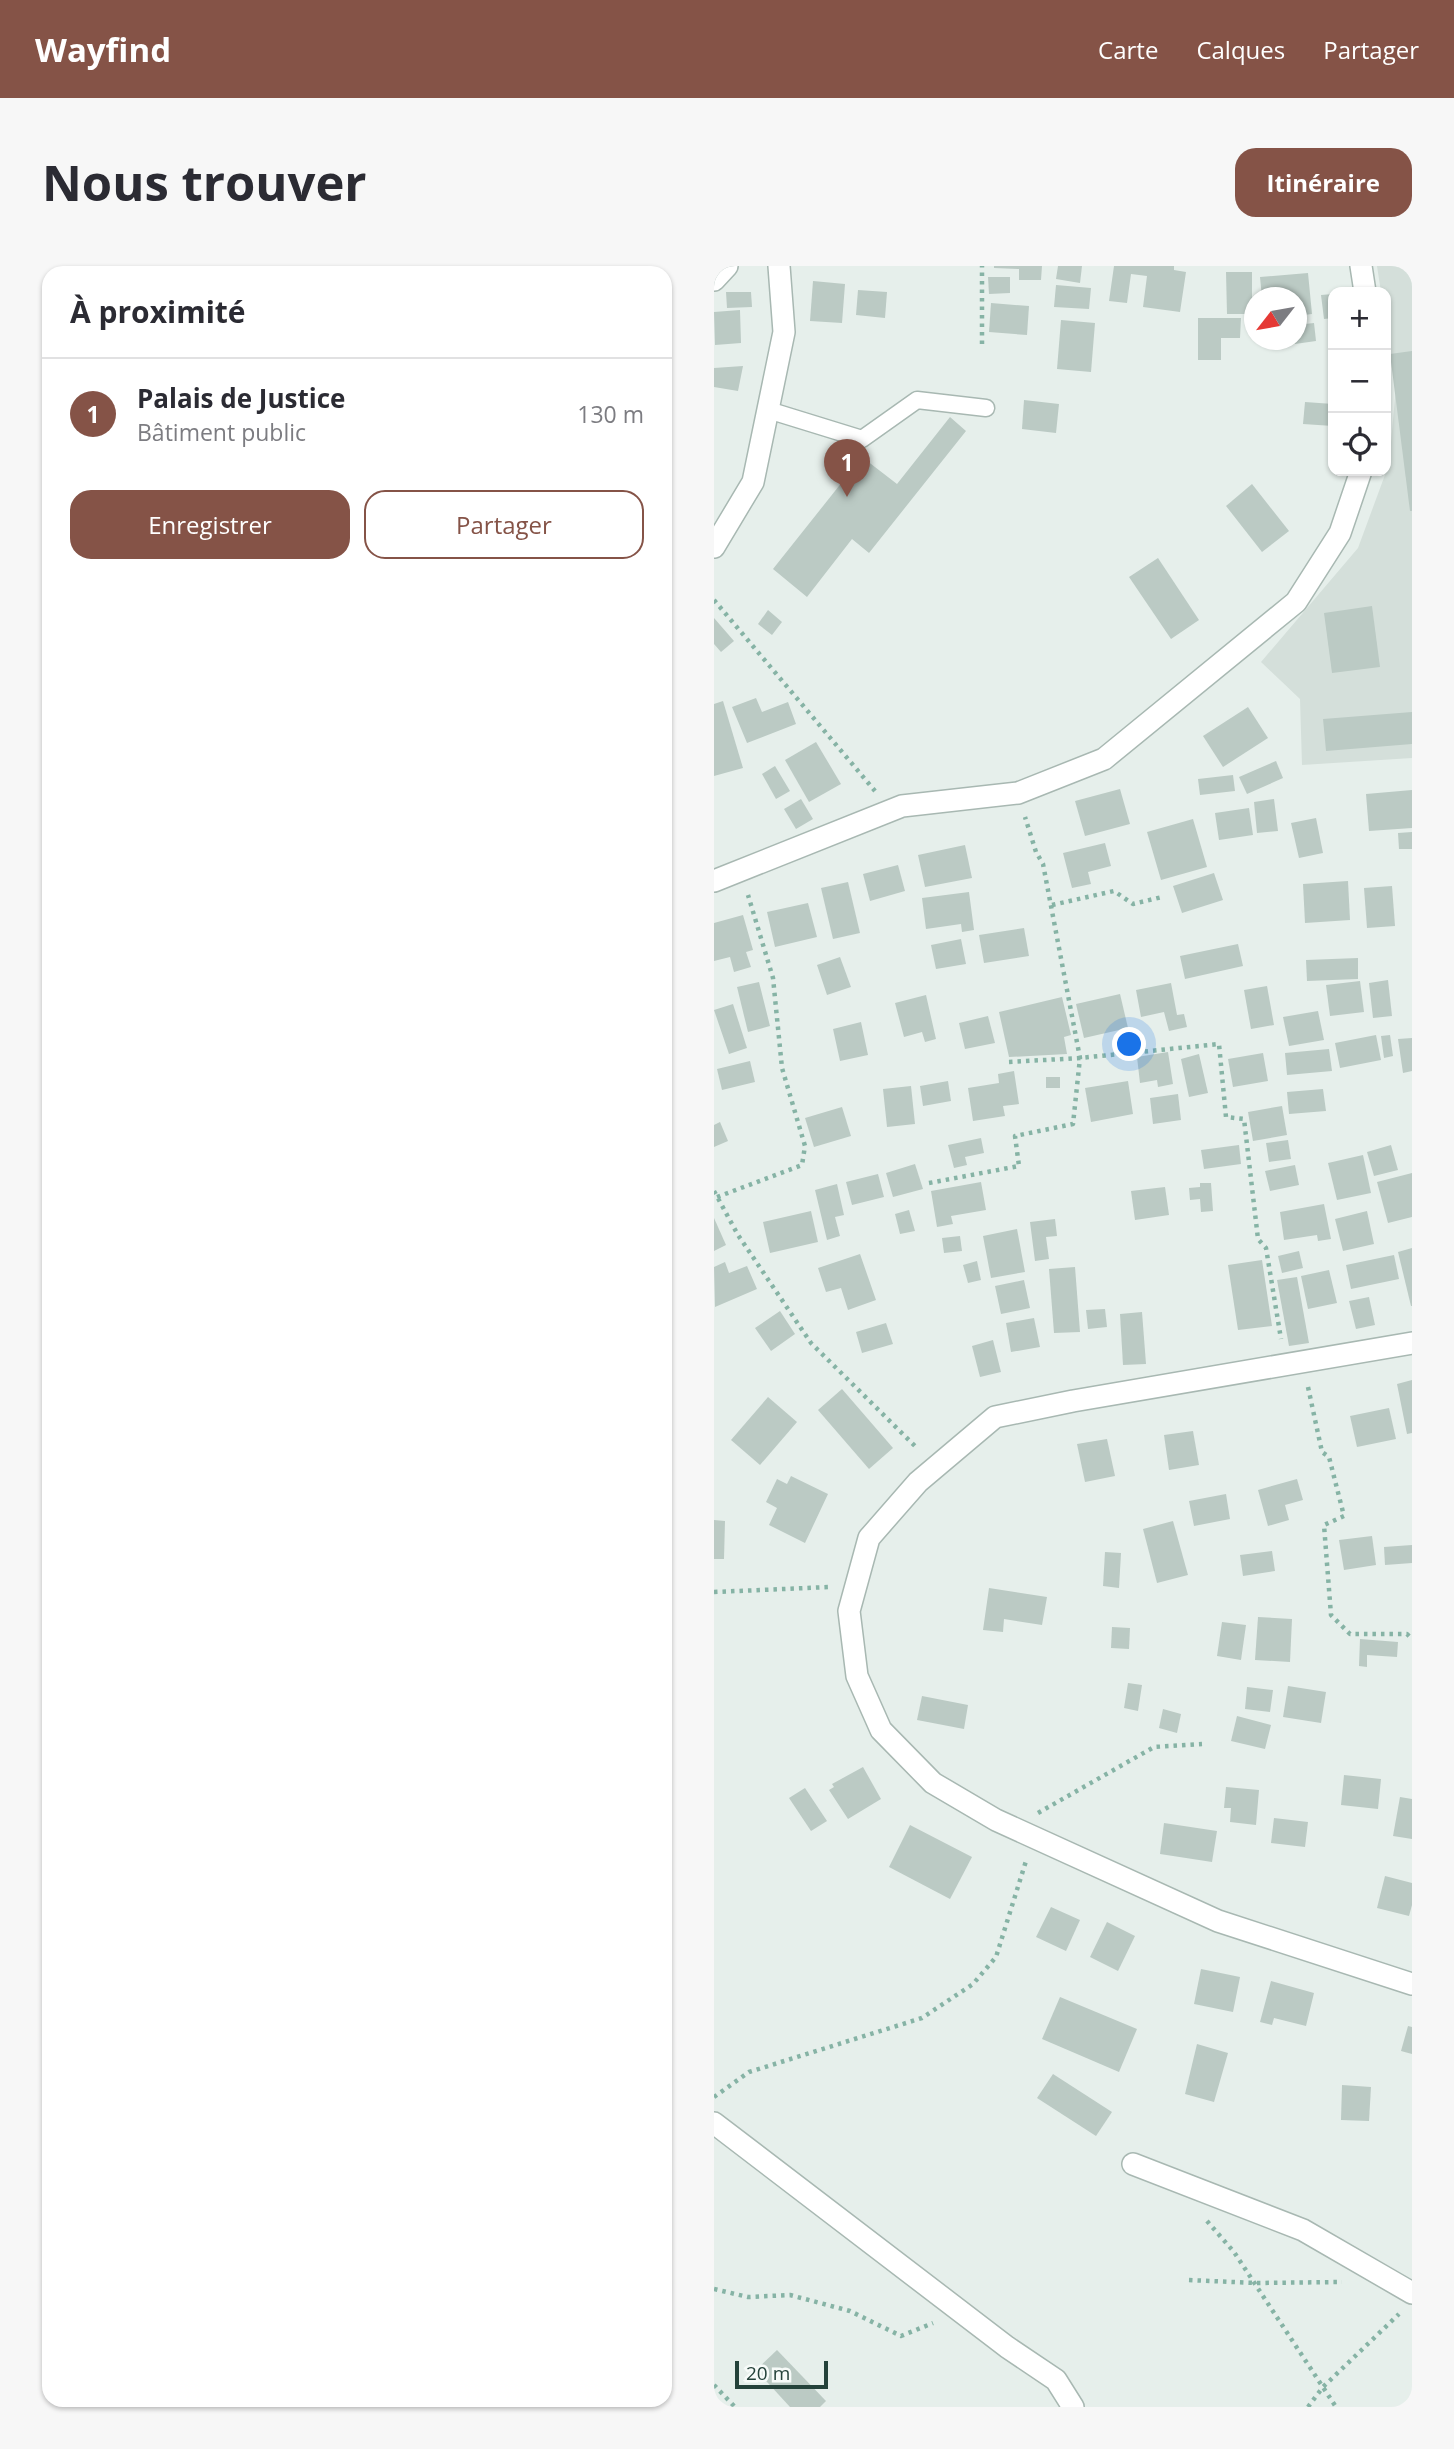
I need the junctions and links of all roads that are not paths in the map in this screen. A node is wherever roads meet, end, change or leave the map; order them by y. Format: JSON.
{"nodes":[{"id":1,"x":727,"y":266,"type":"edge"},
{"id":2,"x":779,"y":266,"type":"edge"},
{"id":3,"x":1361,"y":266,"type":"edge"},
{"id":4,"x":714,"y":280,"type":"edge"},
{"id":5,"x":1364,"y":287,"type":"edge"},
{"id":6,"x":986,"y":408,"type":"dead end"},
{"id":7,"x":768,"y":410,"type":"junction"},
{"id":8,"x":1359,"y":476,"type":"edge"},
{"id":9,"x":714,"y":547,"type":"edge"},
{"id":10,"x":714,"y":881,"type":"edge"},
{"id":11,"x":1412,"y":1343,"type":"edge"},
{"id":12,"x":1412,"y":1984,"type":"edge"},
{"id":13,"x":714,"y":2123,"type":"edge"},
{"id":14,"x":1133,"y":2164,"type":"dead end"},
{"id":15,"x":1407,"y":2302,"type":"edge"},
{"id":16,"x":1073,"y":2407,"type":"edge"}],
"edges":[{"from":1,"to":4,"type":"street"},
{"from":2,"to":7,"type":"street"},
{"from":3,"to":5,"type":"street"},
{"from":6,"to":7,"type":"lane"},
{"from":7,"to":9,"type":"street"},
{"from":8,"to":10,"type":"street"},
{"from":11,"to":12,"type":"street"},
{"from":13,"to":16,"type":"street"},
{"from":14,"to":15,"type":"street"}]}
